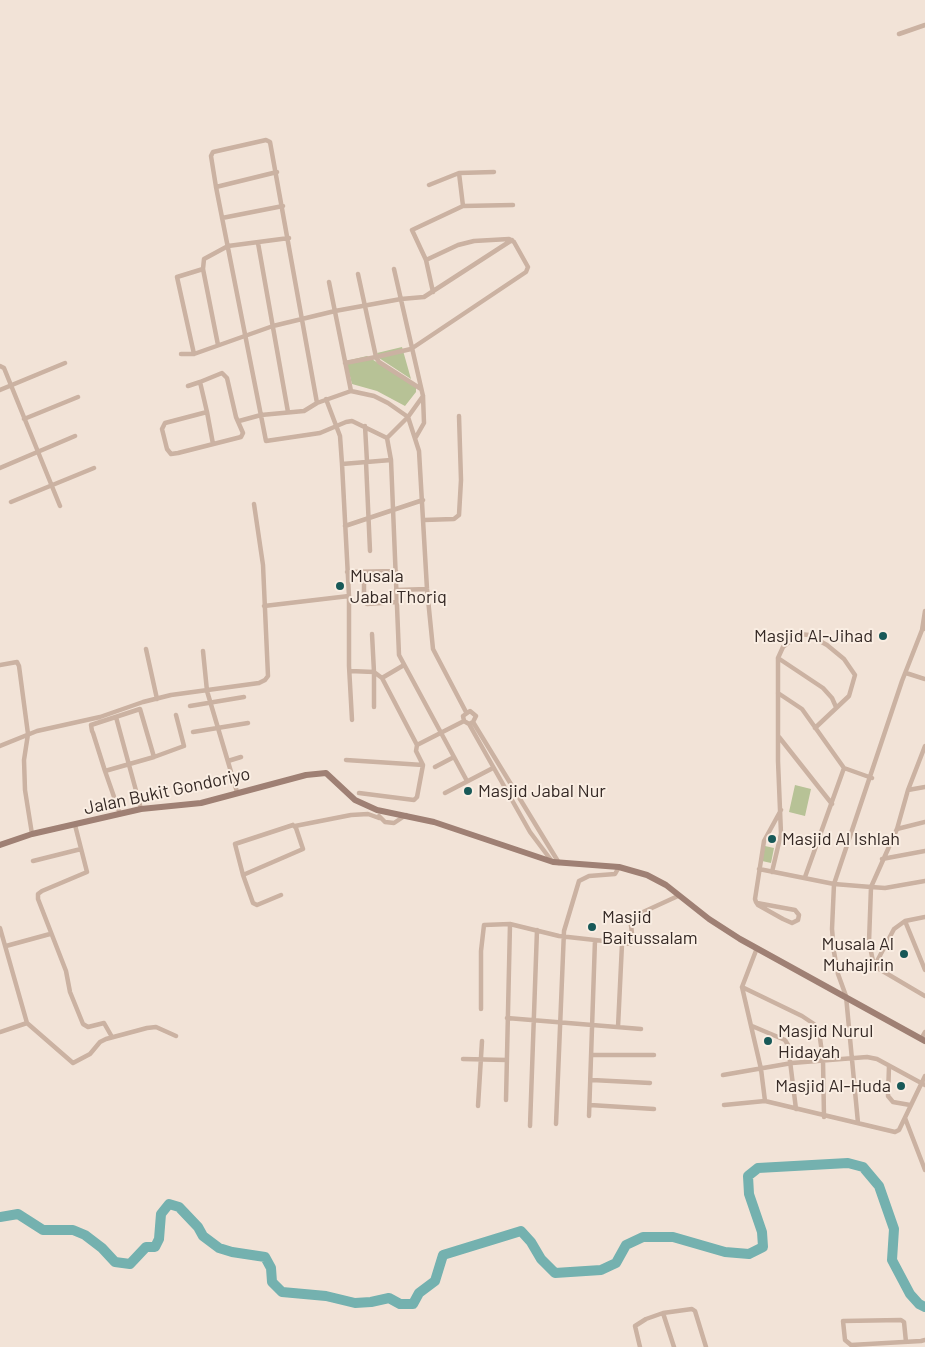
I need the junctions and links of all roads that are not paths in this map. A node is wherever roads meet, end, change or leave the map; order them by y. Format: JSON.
{"nodes":[{"id":1,"x":925,"y":25,"type":"edge"},
{"id":2,"x":899,"y":34,"type":"dead end"},
{"id":3,"x":277,"y":172,"type":"junction"},
{"id":4,"x":494,"y":172,"type":"dead end"},
{"id":5,"x":459,"y":173,"type":"junction"},
{"id":6,"x":428,"y":185,"type":"dead end"},
{"id":7,"x":216,"y":187,"type":"junction"},
{"id":8,"x":513,"y":205,"type":"dead end"},
{"id":9,"x":283,"y":206,"type":"junction"},
{"id":10,"x":463,"y":206,"type":"junction"},
{"id":11,"x":222,"y":218,"type":"junction"},
{"id":12,"x":289,"y":238,"type":"junction"},
{"id":13,"x":512,"y":240,"type":"junction"},
{"id":14,"x":258,"y":243,"type":"junction"},
{"id":15,"x":228,"y":246,"type":"junction"},
{"id":16,"x":426,"y":260,"type":"junction"},
{"id":17,"x":203,"y":269,"type":"junction"},
{"id":18,"x":394,"y":269,"type":"dead end"},
{"id":19,"x":358,"y":274,"type":"dead end"},
{"id":20,"x":329,"y":282,"type":"dead end"},
{"id":21,"x":433,"y":292,"type":"junction"},
{"id":22,"x":401,"y":299,"type":"junction"},
{"id":23,"x":366,"y":305,"type":"junction"},
{"id":24,"x":335,"y":311,"type":"junction"},
{"id":25,"x":304,"y":319,"type":"junction"},
{"id":26,"x":273,"y":326,"type":"junction"},
{"id":27,"x":245,"y":336,"type":"junction"},
{"id":28,"x":218,"y":345,"type":"junction"},
{"id":29,"x":411,"y":349,"type":"junction"},
{"id":30,"x":181,"y":354,"type":"dead end"},
{"id":31,"x":194,"y":354,"type":"junction"},
{"id":32,"x":376,"y":357,"type":"junction"},
{"id":33,"x":65,"y":363,"type":"dead end"},
{"id":34,"x":345,"y":363,"type":"junction"},
{"id":35,"x":0,"y":366,"type":"edge"},
{"id":36,"x":200,"y":382,"type":"junction"},
{"id":37,"x":11,"y":385,"type":"junction"},
{"id":38,"x":188,"y":386,"type":"dead end"},
{"id":39,"x":421,"y":389,"type":"junction"},
{"id":40,"x":0,"y":390,"type":"edge"},
{"id":41,"x":351,"y":391,"type":"junction"},
{"id":42,"x":423,"y":396,"type":"junction"},
{"id":43,"x":78,"y":397,"type":"dead end"},
{"id":44,"x":326,"y":399,"type":"junction"},
{"id":45,"x":317,"y":403,"type":"junction"},
{"id":46,"x":207,"y":412,"type":"junction"},
{"id":47,"x":288,"y":412,"type":"junction"},
{"id":48,"x":261,"y":415,"type":"junction"},
{"id":49,"x":459,"y":416,"type":"dead end"},
{"id":50,"x":408,"y":417,"type":"junction"},
{"id":51,"x":24,"y":419,"type":"junction"},
{"id":52,"x":239,"y":421,"type":"junction"},
{"id":53,"x":365,"y":426,"type":"junction"},
{"id":54,"x":337,"y":427,"type":"junction"},
{"id":55,"x":74,"y":436,"type":"dead end"},
{"id":56,"x":416,"y":437,"type":"junction"},
{"id":57,"x":387,"y":438,"type":"junction"},
{"id":58,"x":213,"y":444,"type":"junction"},
{"id":59,"x":38,"y":452,"type":"junction"},
{"id":60,"x":392,"y":460,"type":"junction"},
{"id":61,"x":367,"y":462,"type":"junction"},
{"id":62,"x":342,"y":464,"type":"junction"},
{"id":63,"x":0,"y":468,"type":"edge"},
{"id":64,"x":94,"y":468,"type":"dead end"},
{"id":65,"x":51,"y":485,"type":"junction"},
{"id":66,"x":423,"y":500,"type":"junction"},
{"id":67,"x":11,"y":502,"type":"dead end"},
{"id":68,"x":254,"y":504,"type":"dead end"},
{"id":69,"x":60,"y":506,"type":"dead end"},
{"id":70,"x":394,"y":511,"type":"junction"},
{"id":71,"x":368,"y":518,"type":"junction"},
{"id":72,"x":424,"y":520,"type":"junction"},
{"id":73,"x":345,"y":526,"type":"junction"},
{"id":74,"x":370,"y":551,"type":"dead end"},
{"id":75,"x":396,"y":571,"type":"junction"},
{"id":76,"x":347,"y":572,"type":"junction"},
{"id":77,"x":364,"y":574,"type":"junction"},
{"id":78,"x":427,"y":589,"type":"junction"},
{"id":79,"x":396,"y":590,"type":"junction"},
{"id":80,"x":349,"y":596,"type":"junction"},
{"id":81,"x":396,"y":602,"type":"junction"},
{"id":82,"x":264,"y":606,"type":"junction"},
{"id":83,"x":925,"y":611,"type":"edge"},
{"id":84,"x":923,"y":629,"type":"edge"},
{"id":85,"x":372,"y":634,"type":"dead end"},
{"id":86,"x":146,"y":649,"type":"dead end"},
{"id":87,"x":203,"y":651,"type":"dead end"},
{"id":88,"x":778,"y":658,"type":"junction"},
{"id":89,"x":0,"y":665,"type":"edge"},
{"id":90,"x":404,"y":665,"type":"junction"},
{"id":91,"x":350,"y":672,"type":"junction"},
{"id":92,"x":374,"y":672,"type":"junction"},
{"id":93,"x":906,"y":673,"type":"junction"},
{"id":94,"x":382,"y":678,"type":"junction"},
{"id":95,"x":925,"y":679,"type":"edge"},
{"id":96,"x":207,"y":691,"type":"junction"},
{"id":97,"x":778,"y":693,"type":"junction"},
{"id":98,"x":244,"y":697,"type":"dead end"},
{"id":99,"x":157,"y":699,"type":"junction"},
{"id":100,"x":212,"y":703,"type":"junction"},
{"id":101,"x":190,"y":706,"type":"dead end"},
{"id":102,"x":374,"y":707,"type":"dead end"},
{"id":103,"x":836,"y":707,"type":"junction"},
{"id":104,"x":466,"y":712,"type":"junction"},
{"id":105,"x":176,"y":715,"type":"dead end"},
{"id":106,"x":116,"y":717,"type":"junction"},
{"id":107,"x":352,"y":720,"type":"dead end"},
{"id":108,"x":469,"y":722,"type":"junction"},
{"id":109,"x":248,"y":723,"type":"dead end"},
{"id":110,"x":219,"y":728,"type":"junction"},
{"id":111,"x":815,"y":728,"type":"junction"},
{"id":112,"x":193,"y":732,"type":"dead end"},
{"id":113,"x":441,"y":733,"type":"junction"},
{"id":114,"x":28,"y":734,"type":"junction"},
{"id":115,"x":778,"y":737,"type":"junction"},
{"id":116,"x":417,"y":745,"type":"junction"},
{"id":117,"x":0,"y":746,"type":"edge"},
{"id":118,"x":925,"y":746,"type":"edge"},
{"id":119,"x":154,"y":757,"type":"junction"},
{"id":120,"x":241,"y":757,"type":"dead end"},
{"id":121,"x":454,"y":757,"type":"junction"},
{"id":122,"x":346,"y":760,"type":"dead end"},
{"id":123,"x":228,"y":761,"type":"junction"},
{"id":124,"x":130,"y":764,"type":"junction"},
{"id":125,"x":422,"y":765,"type":"junction"},
{"id":126,"x":434,"y":767,"type":"dead end"},
{"id":127,"x":493,"y":768,"type":"junction"},
{"id":128,"x":844,"y":768,"type":"junction"},
{"id":129,"x":105,"y":770,"type":"junction"},
{"id":130,"x":872,"y":778,"type":"junction"},
{"id":131,"x":467,"y":781,"type":"junction"},
{"id":132,"x":925,"y":787,"type":"edge"},
{"id":133,"x":908,"y":790,"type":"junction"},
{"id":134,"x":237,"y":792,"type":"junction"},
{"id":135,"x":359,"y":793,"type":"dead end"},
{"id":136,"x":445,"y":793,"type":"dead end"},
{"id":137,"x":832,"y":804,"type":"junction"},
{"id":138,"x":141,"y":809,"type":"junction"},
{"id":139,"x":782,"y":809,"type":"junction"},
{"id":140,"x":377,"y":810,"type":"junction"},
{"id":141,"x":120,"y":814,"type":"junction"},
{"id":142,"x":406,"y":815,"type":"junction"},
{"id":143,"x":379,"y":818,"type":"junction"},
{"id":144,"x":925,"y":822,"type":"edge"},
{"id":145,"x":75,"y":825,"type":"junction"},
{"id":146,"x":295,"y":826,"type":"junction"},
{"id":147,"x":897,"y":828,"type":"junction"},
{"id":148,"x":32,"y":834,"type":"junction"},
{"id":149,"x":0,"y":846,"type":"edge"},
{"id":150,"x":81,"y":849,"type":"junction"},
{"id":151,"x":925,"y":851,"type":"edge"},
{"id":152,"x":882,"y":859,"type":"junction"},
{"id":153,"x":33,"y":861,"type":"dead end"},
{"id":154,"x":556,"y":863,"type":"junction"},
{"id":155,"x":619,"y":867,"type":"junction"},
{"id":156,"x":759,"y":869,"type":"junction"},
{"id":157,"x":772,"y":872,"type":"junction"},
{"id":158,"x":243,"y":875,"type":"junction"},
{"id":159,"x":805,"y":878,"type":"junction"},
{"id":160,"x":925,"y":881,"type":"edge"},
{"id":161,"x":834,"y":884,"type":"junction"},
{"id":162,"x":871,"y":887,"type":"junction"},
{"id":163,"x":280,"y":895,"type":"dead end"},
{"id":164,"x":678,"y":896,"type":"junction"},
{"id":165,"x":757,"y":904,"type":"junction"},
{"id":166,"x":925,"y":917,"type":"edge"},
{"id":167,"x":905,"y":922,"type":"junction"},
{"id":168,"x":510,"y":924,"type":"junction"},
{"id":169,"x":0,"y":928,"type":"edge"},
{"id":170,"x":537,"y":930,"type":"junction"},
{"id":171,"x":50,"y":934,"type":"junction"},
{"id":172,"x":1,"y":936,"type":"edge"},
{"id":173,"x":563,"y":936,"type":"junction"},
{"id":174,"x":595,"y":940,"type":"junction"},
{"id":175,"x":622,"y":944,"type":"junction"},
{"id":176,"x":6,"y":946,"type":"junction"},
{"id":177,"x":757,"y":948,"type":"junction"},
{"id":178,"x":874,"y":966,"type":"junction"},
{"id":179,"x":925,"y":970,"type":"edge"},
{"id":180,"x":742,"y":987,"type":"junction"},
{"id":181,"x":846,"y":996,"type":"junction"},
{"id":182,"x":925,"y":996,"type":"edge"},
{"id":183,"x":481,"y":1010,"type":"dead end"},
{"id":184,"x":507,"y":1018,"type":"junction"},
{"id":185,"x":535,"y":1022,"type":"junction"},
{"id":186,"x":562,"y":1022,"type":"junction"},
{"id":187,"x":27,"y":1023,"type":"junction"},
{"id":188,"x":592,"y":1025,"type":"junction"},
{"id":189,"x":752,"y":1026,"type":"junction"},
{"id":190,"x":618,"y":1027,"type":"junction"},
{"id":191,"x":641,"y":1029,"type":"dead end"},
{"id":192,"x":0,"y":1032,"type":"edge"},
{"id":193,"x":925,"y":1032,"type":"edge"},
{"id":194,"x":176,"y":1036,"type":"dead end"},
{"id":195,"x":112,"y":1037,"type":"junction"},
{"id":196,"x":482,"y":1040,"type":"dead end"},
{"id":197,"x":923,"y":1040,"type":"edge"},
{"id":198,"x":592,"y":1055,"type":"junction"},
{"id":199,"x":654,"y":1055,"type":"dead end"},
{"id":200,"x":463,"y":1058,"type":"dead end"},
{"id":201,"x":852,"y":1058,"type":"junction"},
{"id":202,"x":480,"y":1060,"type":"junction"},
{"id":203,"x":506,"y":1060,"type":"junction"},
{"id":204,"x":823,"y":1060,"type":"junction"},
{"id":205,"x":792,"y":1064,"type":"junction"},
{"id":206,"x":889,"y":1066,"type":"junction"},
{"id":207,"x":761,"y":1069,"type":"junction"},
{"id":208,"x":723,"y":1075,"type":"dead end"},
{"id":209,"x":925,"y":1076,"type":"edge"},
{"id":210,"x":592,"y":1080,"type":"junction"},
{"id":211,"x":650,"y":1083,"type":"dead end"},
{"id":212,"x":923,"y":1083,"type":"edge"},
{"id":213,"x":506,"y":1100,"type":"dead end"},
{"id":214,"x":765,"y":1101,"type":"junction"},
{"id":215,"x":590,"y":1105,"type":"junction"},
{"id":216,"x":724,"y":1105,"type":"dead end"},
{"id":217,"x":910,"y":1105,"type":"junction"},
{"id":218,"x":478,"y":1106,"type":"dead end"},
{"id":219,"x":654,"y":1109,"type":"dead end"},
{"id":220,"x":796,"y":1109,"type":"junction"},
{"id":221,"x":589,"y":1116,"type":"dead end"},
{"id":222,"x":824,"y":1116,"type":"junction"},
{"id":223,"x":905,"y":1118,"type":"junction"},
{"id":224,"x":556,"y":1124,"type":"dead end"},
{"id":225,"x":858,"y":1124,"type":"junction"},
{"id":226,"x":530,"y":1126,"type":"dead end"},
{"id":227,"x":925,"y":1170,"type":"edge"},
{"id":228,"x":663,"y":1313,"type":"junction"},
{"id":229,"x":925,"y":1340,"type":"edge"},
{"id":230,"x":906,"y":1342,"type":"junction"},
{"id":231,"x":893,"y":1344,"type":"edge"},
{"id":232,"x":640,"y":1347,"type":"edge"},
{"id":233,"x":674,"y":1347,"type":"edge"},
{"id":234,"x":706,"y":1347,"type":"edge"}],
"edges":[{"from":1,"to":2,"type":"street"},
{"from":3,"to":7,"type":"street"},
{"from":3,"to":7,"type":"street"},
{"from":3,"to":9,"type":"street"},
{"from":4,"to":5,"type":"street"},
{"from":5,"to":6,"type":"street"},
{"from":5,"to":10,"type":"street"},
{"from":7,"to":11,"type":"street"},
{"from":8,"to":10,"type":"street"},
{"from":9,"to":11,"type":"street"},
{"from":9,"to":12,"type":"street"},
{"from":10,"to":16,"type":"street"},
{"from":11,"to":15,"type":"street"},
{"from":12,"to":14,"type":"street"},
{"from":12,"to":25,"type":"street"},
{"from":13,"to":16,"type":"street"},
{"from":13,"to":21,"type":"street"},
{"from":13,"to":29,"type":"street"},
{"from":14,"to":15,"type":"street"},
{"from":14,"to":26,"type":"street"},
{"from":15,"to":17,"type":"street"},
{"from":15,"to":27,"type":"street"},
{"from":16,"to":21,"type":"street"},
{"from":17,"to":28,"type":"street"},
{"from":17,"to":31,"type":"street"},
{"from":18,"to":22,"type":"street"},
{"from":19,"to":23,"type":"street"},
{"from":20,"to":24,"type":"street"},
{"from":21,"to":22,"type":"street"},
{"from":22,"to":23,"type":"street"},
{"from":22,"to":29,"type":"street"},
{"from":23,"to":24,"type":"street"},
{"from":23,"to":32,"type":"street"},
{"from":24,"to":25,"type":"street"},
{"from":24,"to":34,"type":"street"},
{"from":25,"to":26,"type":"street"},
{"from":25,"to":45,"type":"street"},
{"from":26,"to":27,"type":"street"},
{"from":26,"to":47,"type":"street"},
{"from":27,"to":28,"type":"street"},
{"from":27,"to":48,"type":"street"},
{"from":28,"to":31,"type":"street"},
{"from":29,"to":32,"type":"street"},
{"from":29,"to":39,"type":"street"},
{"from":30,"to":31,"type":"street"},
{"from":32,"to":34,"type":"street"},
{"from":32,"to":39,"type":"street"},
{"from":33,"to":37,"type":"street"},
{"from":34,"to":41,"type":"street"},
{"from":35,"to":37,"type":"street"},
{"from":36,"to":38,"type":"street"},
{"from":36,"to":46,"type":"street"},
{"from":36,"to":52,"type":"street"},
{"from":37,"to":40,"type":"street"},
{"from":37,"to":51,"type":"street"},
{"from":39,"to":42,"type":"street"},
{"from":41,"to":44,"type":"street"},
{"from":41,"to":50,"type":"street"},
{"from":42,"to":50,"type":"street"},
{"from":42,"to":56,"type":"street"},
{"from":43,"to":51,"type":"street"},
{"from":44,"to":45,"type":"street"},
{"from":44,"to":54,"type":"street"},
{"from":45,"to":47,"type":"street"},
{"from":46,"to":58,"type":"street"},
{"from":46,"to":58,"type":"street"},
{"from":47,"to":48,"type":"street"},
{"from":48,"to":52,"type":"street"},
{"from":48,"to":54,"type":"street"},
{"from":49,"to":72,"type":"street"},
{"from":50,"to":56,"type":"street"},
{"from":50,"to":57,"type":"street"},
{"from":51,"to":59,"type":"street"},
{"from":52,"to":58,"type":"street"},
{"from":53,"to":54,"type":"street"},
{"from":53,"to":57,"type":"street"},
{"from":53,"to":61,"type":"street"},
{"from":54,"to":62,"type":"street"},
{"from":55,"to":59,"type":"street"},
{"from":56,"to":66,"type":"street"},
{"from":57,"to":60,"type":"street"},
{"from":59,"to":63,"type":"street"},
{"from":59,"to":65,"type":"street"},
{"from":60,"to":61,"type":"street"},
{"from":60,"to":70,"type":"street"},
{"from":61,"to":62,"type":"street"},
{"from":61,"to":71,"type":"street"},
{"from":62,"to":73,"type":"street"},
{"from":64,"to":65,"type":"street"},
{"from":65,"to":67,"type":"street"},
{"from":65,"to":69,"type":"street"},
{"from":66,"to":70,"type":"street"},
{"from":66,"to":72,"type":"street"},
{"from":68,"to":82,"type":"street"},
{"from":70,"to":71,"type":"street"},
{"from":70,"to":75,"type":"street"},
{"from":71,"to":73,"type":"street"},
{"from":71,"to":74,"type":"street"},
{"from":72,"to":78,"type":"street"},
{"from":73,"to":76,"type":"street"},
{"from":75,"to":77,"type":"street"},
{"from":75,"to":79,"type":"street"},
{"from":76,"to":77,"type":"street"},
{"from":76,"to":80,"type":"street"},
{"from":77,"to":81,"type":"street"},
{"from":78,"to":79,"type":"street"},
{"from":78,"to":104,"type":"street"},
{"from":79,"to":81,"type":"street"},
{"from":80,"to":82,"type":"street"},
{"from":80,"to":91,"type":"street"},
{"from":81,"to":90,"type":"street"},
{"from":82,"to":96,"type":"street"},
{"from":83,"to":84,"type":"street"},
{"from":84,"to":93,"type":"street"},
{"from":85,"to":92,"type":"street"},
{"from":86,"to":99,"type":"street"},
{"from":87,"to":96,"type":"street"},
{"from":88,"to":97,"type":"street"},
{"from":88,"to":103,"type":"street"},
{"from":88,"to":103,"type":"street"},
{"from":89,"to":114,"type":"street"},
{"from":90,"to":94,"type":"street"},
{"from":90,"to":113,"type":"street"},
{"from":91,"to":92,"type":"street"},
{"from":91,"to":107,"type":"street"},
{"from":92,"to":94,"type":"street"},
{"from":92,"to":102,"type":"street"},
{"from":93,"to":95,"type":"street"},
{"from":93,"to":130,"type":"street"},
{"from":94,"to":116,"type":"street"},
{"from":96,"to":99,"type":"street"},
{"from":96,"to":100,"type":"street"},
{"from":97,"to":111,"type":"street"},
{"from":97,"to":115,"type":"street"},
{"from":98,"to":100,"type":"street"},
{"from":99,"to":114,"type":"street"},
{"from":100,"to":101,"type":"street"},
{"from":100,"to":110,"type":"street"},
{"from":103,"to":111,"type":"street"},
{"from":104,"to":108,"type":"street"},
{"from":104,"to":108,"type":"street"},
{"from":105,"to":119,"type":"street"},
{"from":106,"to":119,"type":"street"},
{"from":106,"to":124,"type":"street"},
{"from":106,"to":129,"type":"street"},
{"from":108,"to":113,"type":"street"},
{"from":108,"to":127,"type":"street"},
{"from":108,"to":154,"type":"street"},
{"from":109,"to":110,"type":"street"},
{"from":110,"to":112,"type":"street"},
{"from":110,"to":123,"type":"street"},
{"from":111,"to":128,"type":"street"},
{"from":113,"to":116,"type":"street"},
{"from":113,"to":121,"type":"street"},
{"from":114,"to":117,"type":"street"},
{"from":114,"to":148,"type":"street"},
{"from":115,"to":137,"type":"street"},
{"from":115,"to":139,"type":"street"},
{"from":116,"to":125,"type":"street"},
{"from":118,"to":133,"type":"street"},
{"from":119,"to":124,"type":"street"},
{"from":120,"to":123,"type":"street"},
{"from":121,"to":126,"type":"street"},
{"from":121,"to":131,"type":"street"},
{"from":122,"to":125,"type":"street"},
{"from":123,"to":134,"type":"street"},
{"from":124,"to":129,"type":"street"},
{"from":124,"to":138,"type":"street"},
{"from":125,"to":135,"type":"street"},
{"from":127,"to":131,"type":"street"},
{"from":127,"to":154,"type":"street"},
{"from":128,"to":130,"type":"street"},
{"from":128,"to":137,"type":"street"},
{"from":129,"to":141,"type":"street"},
{"from":130,"to":161,"type":"street"},
{"from":131,"to":136,"type":"street"},
{"from":132,"to":133,"type":"street"},
{"from":133,"to":147,"type":"street"},
{"from":134,"to":138,"type":"street","name":"Jalan Bukit Gondoriyo"},
{"from":134,"to":140,"type":"street","name":"Jalan Bukit Gondoriyo"},
{"from":137,"to":159,"type":"street"},
{"from":138,"to":141,"type":"street","name":"Jalan Bukit Gondoriyo"},
{"from":139,"to":156,"type":"street"},
{"from":139,"to":157,"type":"street"},
{"from":140,"to":142,"type":"street","name":"Jalan Bukit Gondoriyo"},
{"from":140,"to":143,"type":"street"},
{"from":141,"to":145,"type":"street","name":"Jalan Bukit Gondoriyo"},
{"from":142,"to":143,"type":"street"},
{"from":142,"to":154,"type":"street","name":"Jalan Bukit Gondoriyo"},
{"from":143,"to":146,"type":"street"},
{"from":144,"to":147,"type":"street"},
{"from":145,"to":148,"type":"street","name":"Jalan Bukit Gondoriyo"},
{"from":145,"to":150,"type":"street"},
{"from":146,"to":158,"type":"street"},
{"from":146,"to":158,"type":"street"},
{"from":147,"to":152,"type":"street"},
{"from":148,"to":149,"type":"street","name":"Jalan Bukit Gondoriyo"},
{"from":150,"to":153,"type":"street"},
{"from":150,"to":171,"type":"street"},
{"from":151,"to":152,"type":"street"},
{"from":152,"to":162,"type":"street"},
{"from":154,"to":155,"type":"street","name":"Jalan Bukit Gondoriyo"},
{"from":155,"to":164,"type":"street","name":"Jalan Bukit Gondoriyo"},
{"from":155,"to":173,"type":"street"},
{"from":156,"to":157,"type":"street"},
{"from":156,"to":165,"type":"street"},
{"from":157,"to":159,"type":"street"},
{"from":158,"to":163,"type":"street"},
{"from":159,"to":161,"type":"street"},
{"from":160,"to":162,"type":"street"},
{"from":161,"to":162,"type":"street"},
{"from":161,"to":181,"type":"street"},
{"from":162,"to":178,"type":"street"},
{"from":164,"to":175,"type":"street"},
{"from":164,"to":177,"type":"street","name":"Jalan Bukit Gondoriyo"},
{"from":165,"to":165,"type":"street"},
{"from":166,"to":167,"type":"street"},
{"from":167,"to":178,"type":"street"},
{"from":167,"to":179,"type":"street"},
{"from":168,"to":170,"type":"street"},
{"from":168,"to":183,"type":"street"},
{"from":168,"to":184,"type":"street"},
{"from":169,"to":172,"type":"street"},
{"from":170,"to":173,"type":"street"},
{"from":170,"to":185,"type":"street"},
{"from":171,"to":176,"type":"street"},
{"from":171,"to":195,"type":"street"},
{"from":172,"to":176,"type":"street"},
{"from":173,"to":174,"type":"street"},
{"from":173,"to":186,"type":"street"},
{"from":174,"to":175,"type":"street"},
{"from":174,"to":188,"type":"street"},
{"from":175,"to":190,"type":"street"},
{"from":176,"to":187,"type":"street"},
{"from":177,"to":180,"type":"street"},
{"from":177,"to":181,"type":"street","name":"Jalan Bukit Gondoriyo"},
{"from":178,"to":182,"type":"street"},
{"from":180,"to":189,"type":"street"},
{"from":180,"to":204,"type":"street"},
{"from":181,"to":197,"type":"street","name":"Jalan Bukit Gondoriyo"},
{"from":181,"to":201,"type":"street"},
{"from":184,"to":185,"type":"street"},
{"from":184,"to":203,"type":"street"},
{"from":185,"to":186,"type":"street"},
{"from":185,"to":226,"type":"street"},
{"from":186,"to":188,"type":"street"},
{"from":186,"to":224,"type":"street"},
{"from":187,"to":192,"type":"street"},
{"from":187,"to":195,"type":"street"},
{"from":188,"to":190,"type":"street"},
{"from":188,"to":198,"type":"street"},
{"from":189,"to":205,"type":"street"},
{"from":189,"to":207,"type":"street"},
{"from":190,"to":191,"type":"street"},
{"from":193,"to":197,"type":"street"},
{"from":194,"to":195,"type":"street"},
{"from":196,"to":202,"type":"street"},
{"from":198,"to":199,"type":"street"},
{"from":198,"to":210,"type":"street"},
{"from":200,"to":202,"type":"street"},
{"from":201,"to":204,"type":"street"},
{"from":201,"to":206,"type":"street"},
{"from":201,"to":225,"type":"street"},
{"from":202,"to":203,"type":"street"},
{"from":202,"to":218,"type":"street"},
{"from":203,"to":213,"type":"street"},
{"from":204,"to":205,"type":"street"},
{"from":204,"to":222,"type":"street"},
{"from":205,"to":207,"type":"street"},
{"from":205,"to":220,"type":"street"},
{"from":206,"to":212,"type":"street"},
{"from":206,"to":217,"type":"street"},
{"from":207,"to":208,"type":"street"},
{"from":207,"to":214,"type":"street"},
{"from":209,"to":212,"type":"street"},
{"from":210,"to":211,"type":"street"},
{"from":210,"to":215,"type":"street"},
{"from":212,"to":217,"type":"street"},
{"from":214,"to":216,"type":"street"},
{"from":214,"to":220,"type":"street"},
{"from":215,"to":219,"type":"street"},
{"from":215,"to":221,"type":"street"},
{"from":217,"to":223,"type":"street"},
{"from":220,"to":222,"type":"street"},
{"from":222,"to":225,"type":"street"},
{"from":223,"to":225,"type":"street"},
{"from":223,"to":227,"type":"street"},
{"from":228,"to":232,"type":"street"},
{"from":228,"to":233,"type":"street"},
{"from":228,"to":234,"type":"street"},
{"from":229,"to":230,"type":"street"},
{"from":230,"to":231,"type":"street"},
{"from":230,"to":231,"type":"street"}]}
